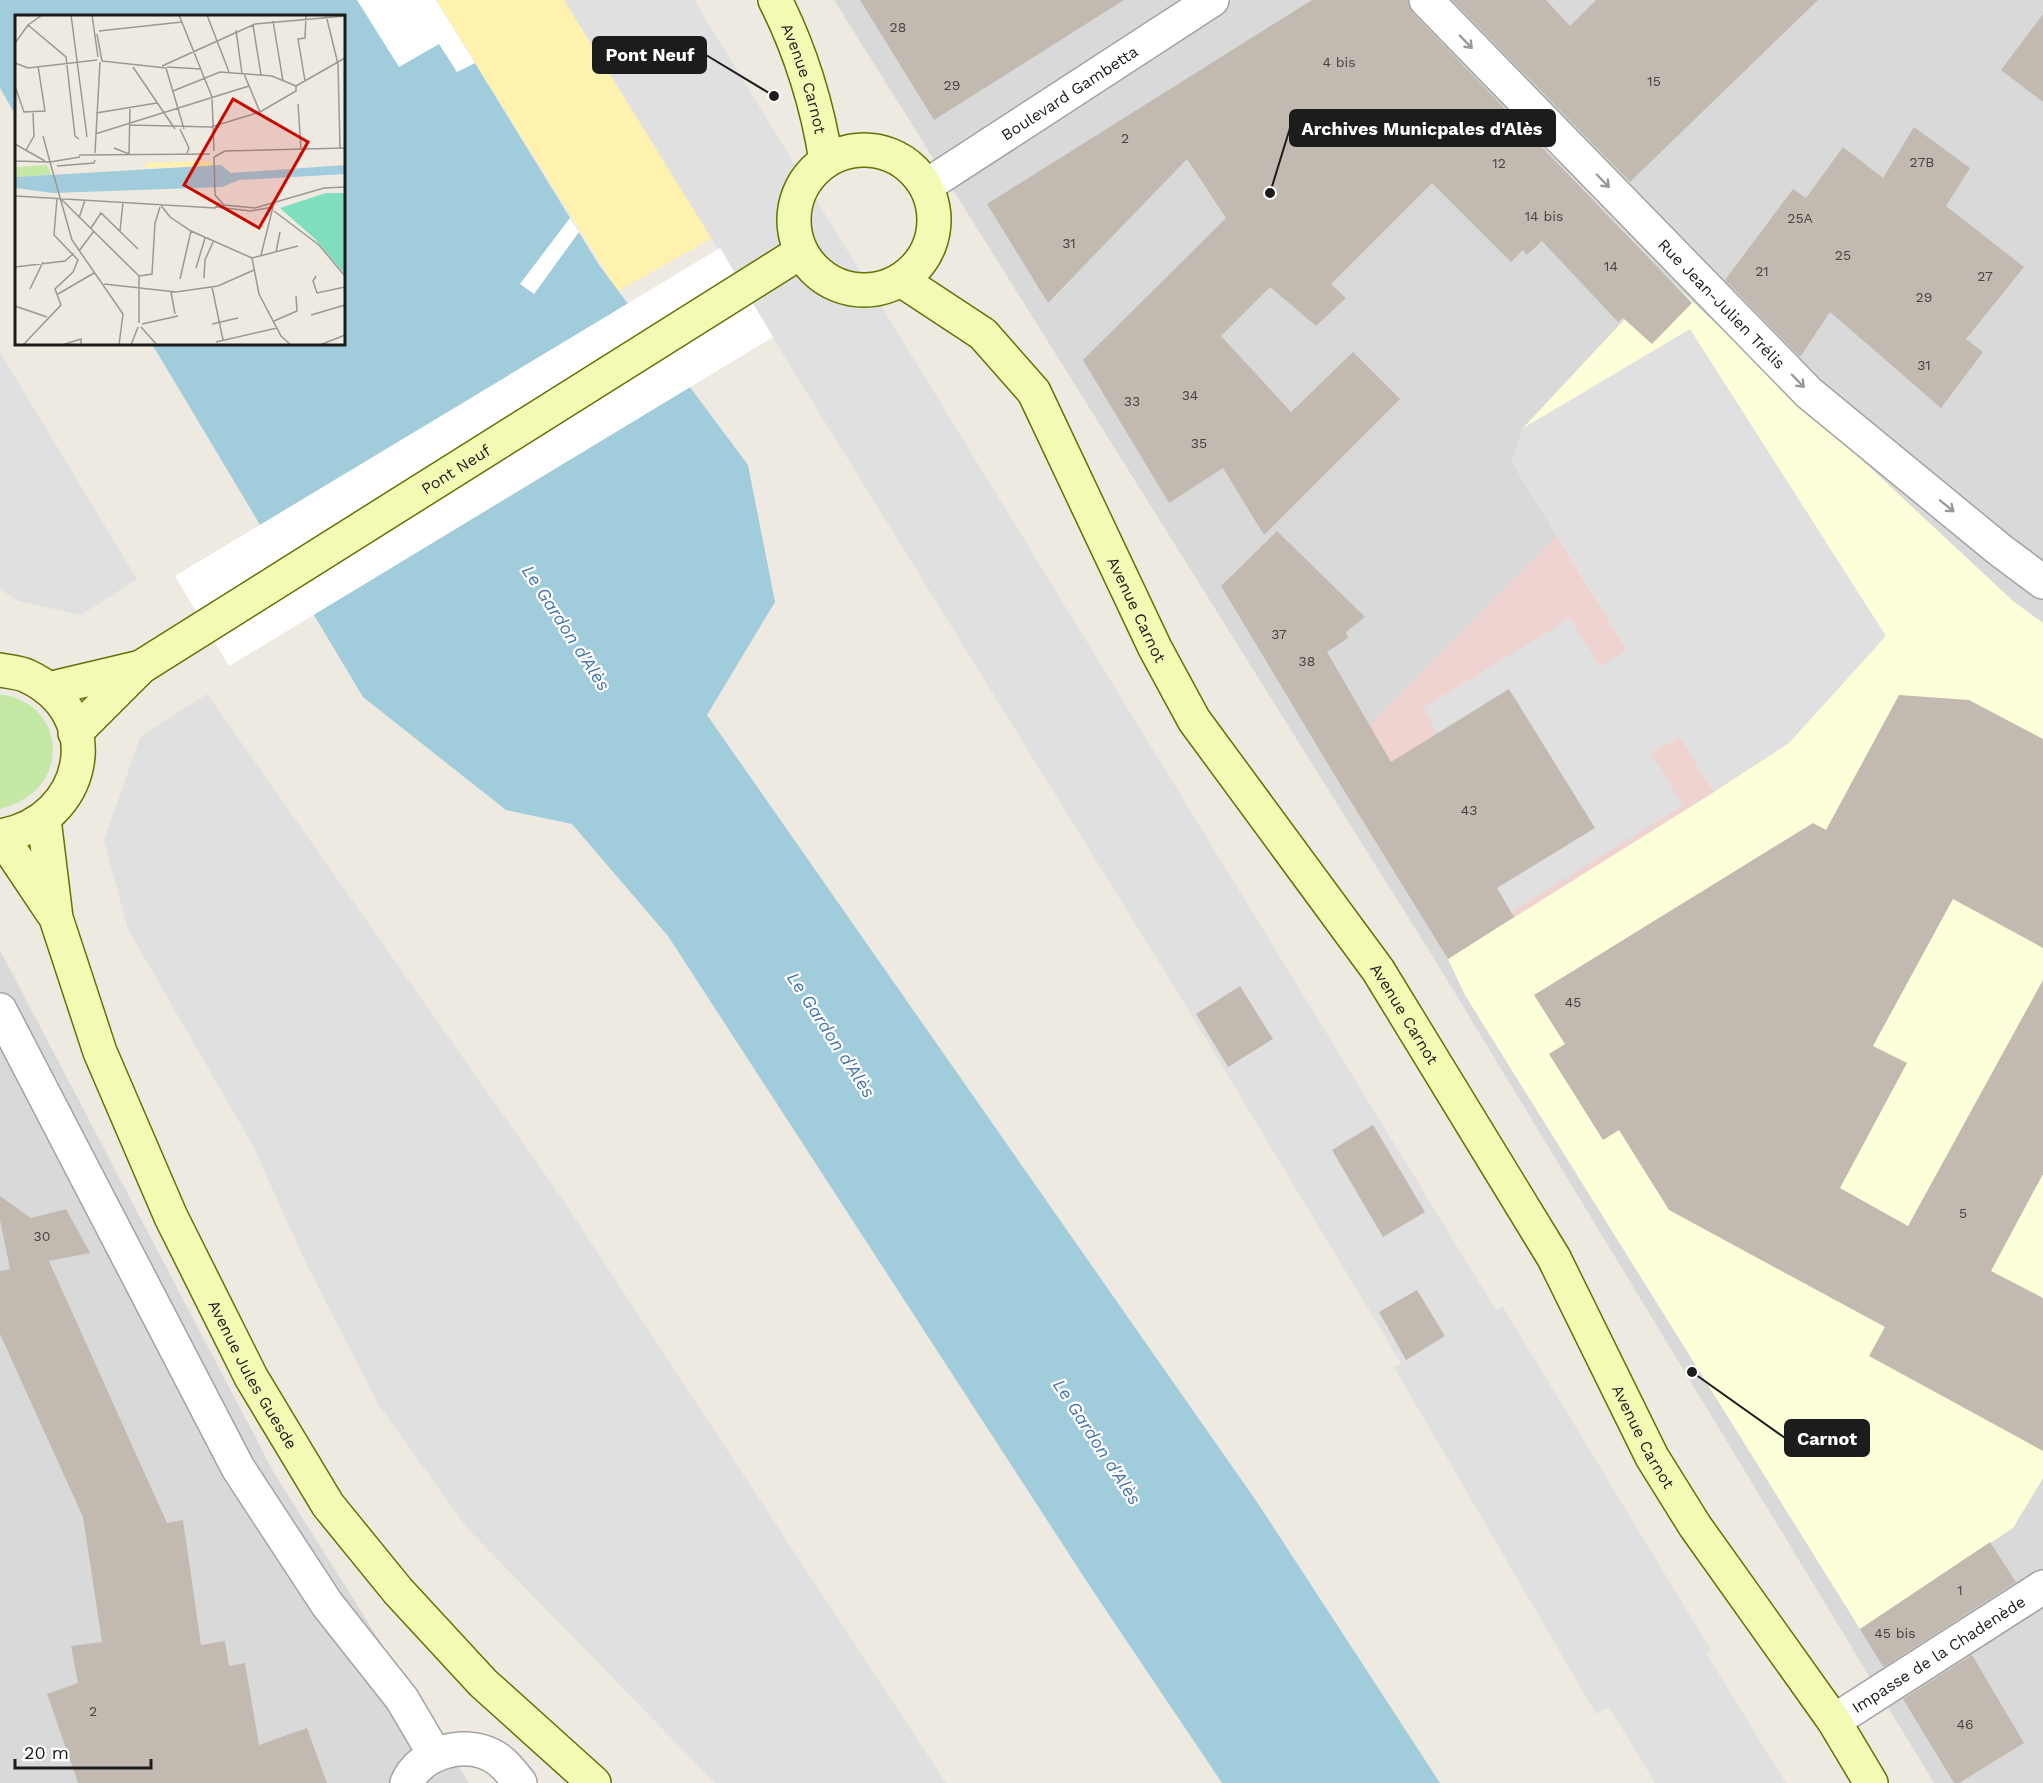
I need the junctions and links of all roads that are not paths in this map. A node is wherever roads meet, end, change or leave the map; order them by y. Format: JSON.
{"nodes":[{"id":1,"x":776,"y":0,"type":"edge"},
{"id":2,"x":1212,"y":0,"type":"edge"},
{"id":3,"x":1426,"y":0,"type":"edge"},
{"id":4,"x":826,"y":161,"type":"junction"},
{"id":5,"x":926,"y":186,"type":"junction"},
{"id":6,"x":801,"y":252,"type":"junction"},
{"id":7,"x":901,"y":280,"type":"junction"},
{"id":8,"x":2043,"y":582,"type":"edge"},
{"id":9,"x":141,"y":668,"type":"junction"},
{"id":10,"x":0,"y":670,"type":"edge"},
{"id":11,"x":48,"y":689,"type":"junction"},
{"id":12,"x":75,"y":733,"type":"junction"},
{"id":13,"x":44,"y":819,"type":"junction"},
{"id":14,"x":0,"y":836,"type":"edge"},
{"id":15,"x":56,"y":918,"type":"junction"},
{"id":16,"x":0,"y":1010,"type":"edge"},
{"id":17,"x":2043,"y":1587,"type":"edge"},
{"id":18,"x":1834,"y":1721,"type":"junction"},
{"id":19,"x":435,"y":1755,"type":"junction"},
{"id":20,"x":406,"y":1783,"type":"edge"},
{"id":21,"x":520,"y":1783,"type":"edge"},
{"id":22,"x":594,"y":1783,"type":"edge"},
{"id":23,"x":1871,"y":1783,"type":"edge"}],
"edges":[{"from":1,"to":4,"type":"main road","name":"Avenue Carnot"},
{"from":2,"to":5,"type":"street","name":"Boulevard Gambetta"},
{"from":3,"to":8,"type":"street","name":"Rue Jean-Julien Trélis","one_way":true},
{"from":4,"to":5,"type":"main road"},
{"from":4,"to":6,"type":"main road"},
{"from":5,"to":7,"type":"main road"},
{"from":6,"to":7,"type":"main road"},
{"from":6,"to":9,"type":"main road","name":"Pont Neuf"},
{"from":7,"to":18,"type":"main road","name":"Avenue Carnot"},
{"from":9,"to":11,"type":"main road","name":"Pont Neuf"},
{"from":9,"to":12,"type":"main road","name":"Pont Neuf"},
{"from":10,"to":11,"type":"main road"},
{"from":11,"to":12,"type":"main road"},
{"from":12,"to":13,"type":"main road"},
{"from":13,"to":14,"type":"main road"},
{"from":13,"to":15,"type":"main road","name":"Avenue Jules Guesde"},
{"from":14,"to":15,"type":"main road","name":"Avenue Jules Guesde"},
{"from":15,"to":22,"type":"main road","name":"Avenue Jules Guesde"},
{"from":16,"to":19,"type":"street"},
{"from":17,"to":18,"type":"street","name":"Impasse de la Chadenède"},
{"from":18,"to":23,"type":"main road","name":"Avenue Carnot"},
{"from":19,"to":20,"type":"street"},
{"from":19,"to":21,"type":"street"}]}
